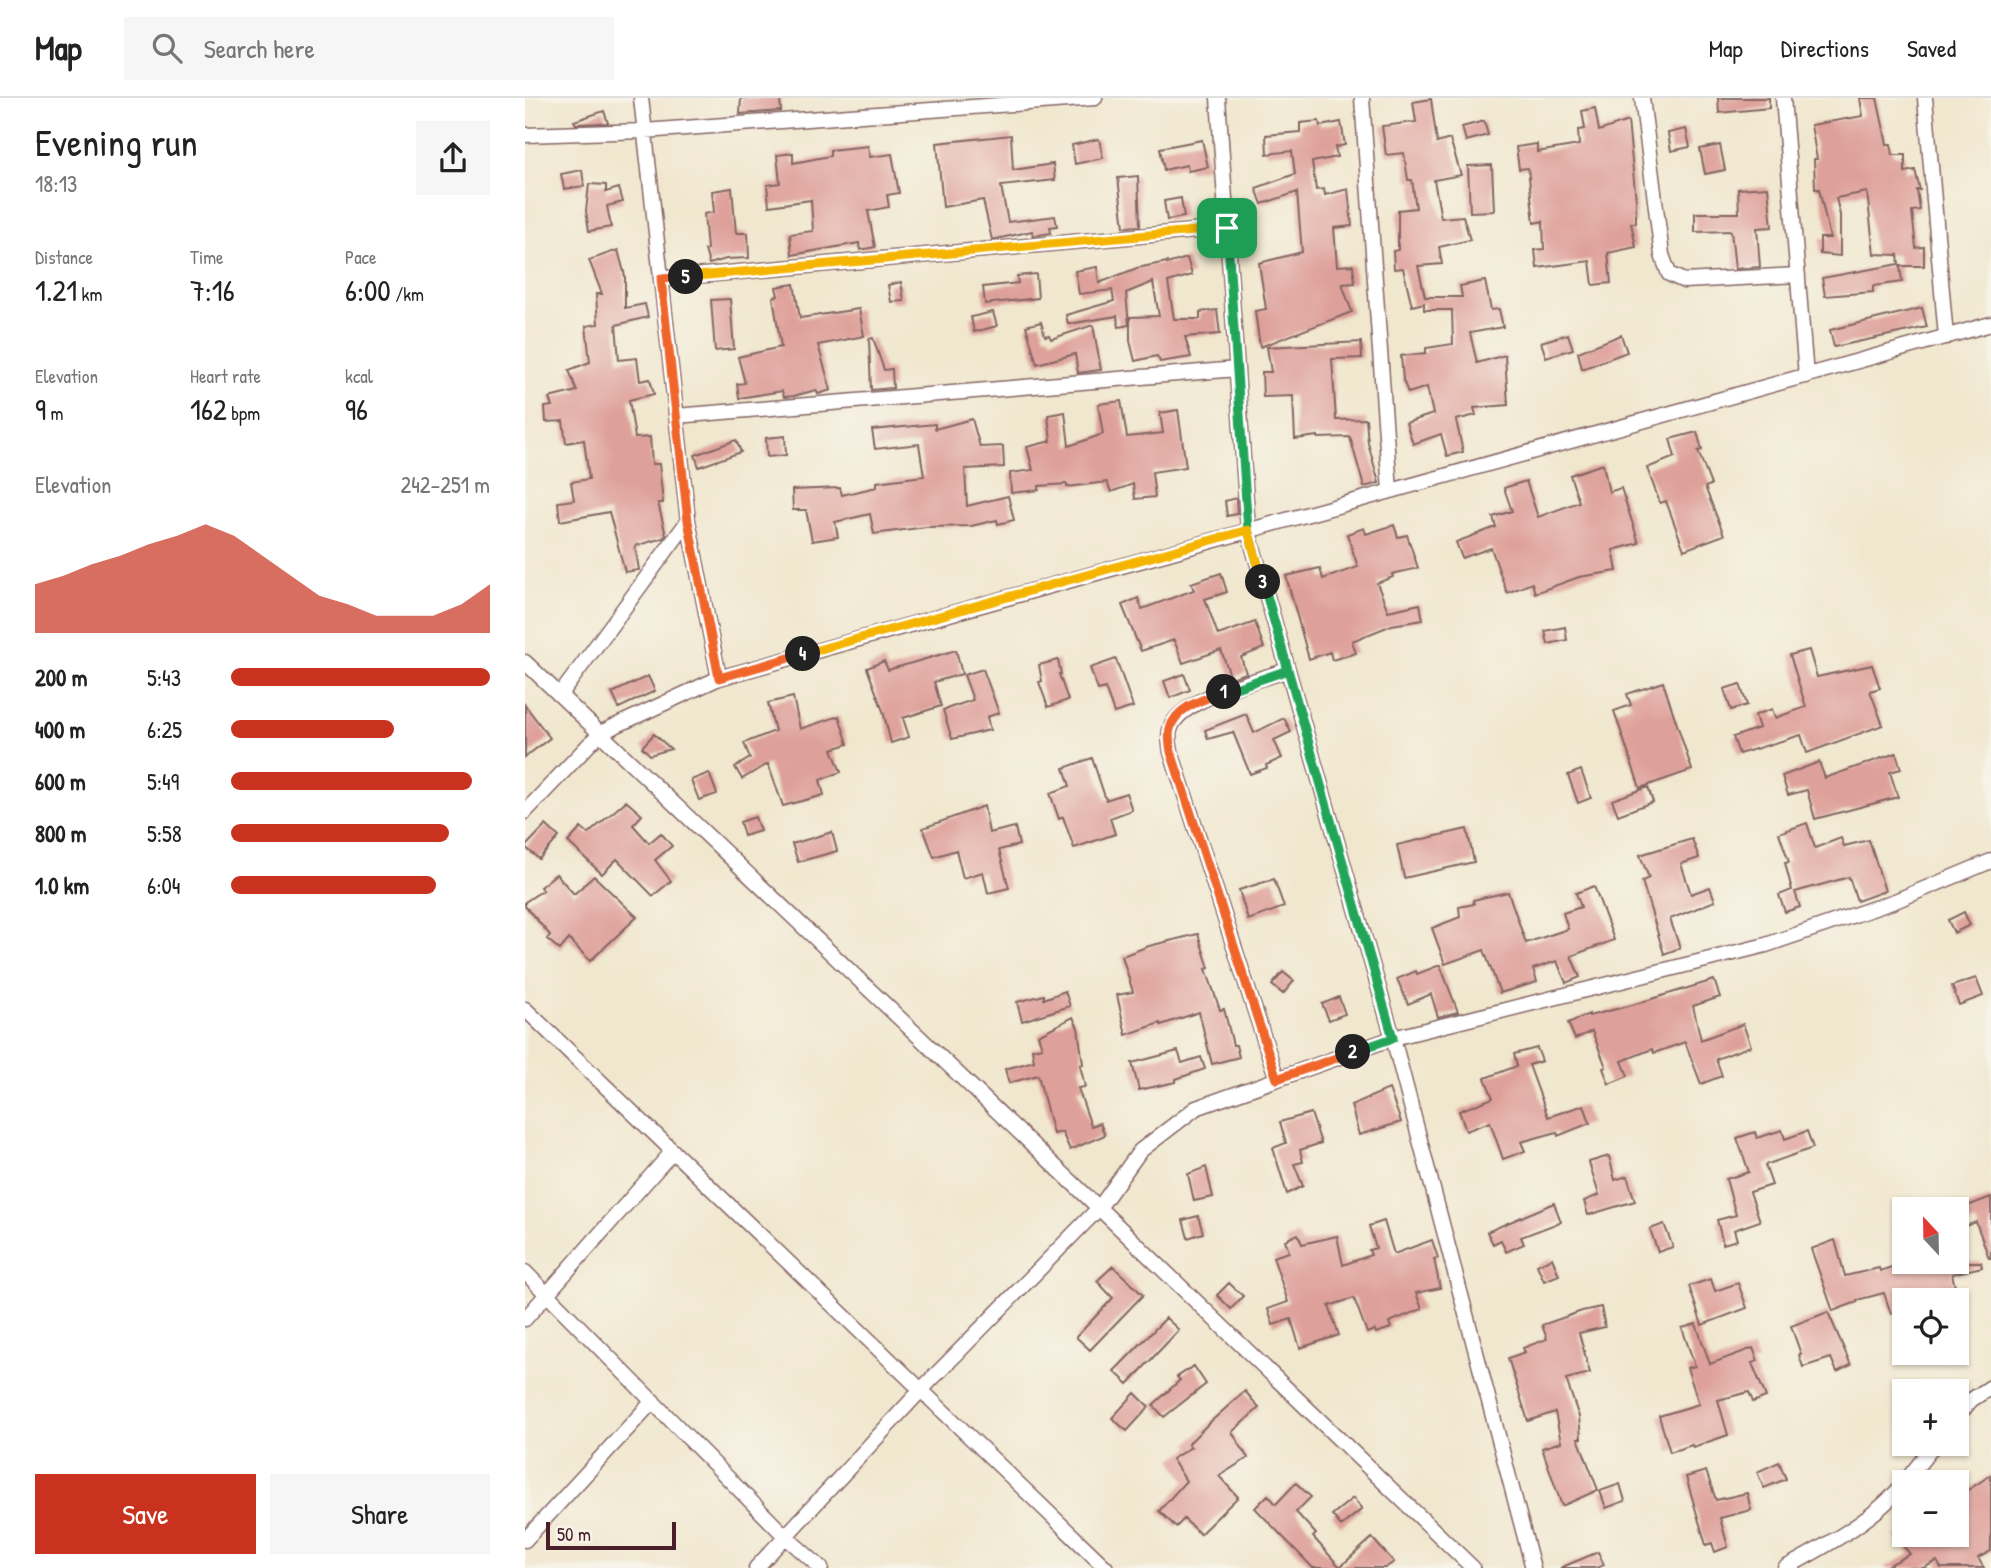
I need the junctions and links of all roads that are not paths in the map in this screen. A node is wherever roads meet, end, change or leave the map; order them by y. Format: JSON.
{"nodes":[{"id":1,"x":641,"y":98,"type":"edge"},
{"id":2,"x":1095,"y":98,"type":"edge"},
{"id":3,"x":1218,"y":98,"type":"edge"},
{"id":4,"x":1362,"y":98,"type":"edge"},
{"id":5,"x":1642,"y":98,"type":"edge"},
{"id":6,"x":1783,"y":98,"type":"edge"},
{"id":7,"x":1926,"y":98,"type":"edge"},
{"id":8,"x":644,"y":131,"type":"junction"},
{"id":9,"x":525,"y":135,"type":"edge"},
{"id":10,"x":1227,"y":228,"type":"junction"},
{"id":11,"x":1798,"y":275,"type":"junction"},
{"id":12,"x":661,"y":279,"type":"junction"},
{"id":13,"x":1991,"y":324,"type":"edge"},
{"id":14,"x":1946,"y":337,"type":"junction"},
{"id":15,"x":1237,"y":369,"type":"junction"},
{"id":16,"x":1806,"y":376,"type":"junction"},
{"id":17,"x":676,"y":416,"type":"junction"},
{"id":18,"x":1390,"y":491,"type":"junction"},
{"id":19,"x":688,"y":521,"type":"junction"},
{"id":20,"x":1248,"y":530,"type":"junction"},
{"id":21,"x":525,"y":663,"type":"edge"},
{"id":22,"x":1288,"y":670,"type":"junction"},
{"id":23,"x":719,"y":678,"type":"junction"},
{"id":24,"x":560,"y":695,"type":"junction"},
{"id":25,"x":600,"y":733,"type":"junction"},
{"id":26,"x":525,"y":812,"type":"edge"},
{"id":27,"x":1991,"y":861,"type":"edge"},
{"id":28,"x":525,"y":1009,"type":"edge"},
{"id":29,"x":1393,"y":1038,"type":"junction"},
{"id":30,"x":1277,"y":1079,"type":"junction"},
{"id":31,"x":673,"y":1152,"type":"junction"},
{"id":32,"x":1099,"y":1208,"type":"junction"},
{"id":33,"x":525,"y":1272,"type":"edge"},
{"id":34,"x":548,"y":1295,"type":"junction"},
{"id":35,"x":525,"y":1319,"type":"edge"},
{"id":36,"x":1991,"y":1387,"type":"edge"},
{"id":37,"x":921,"y":1390,"type":"junction"},
{"id":38,"x":653,"y":1401,"type":"junction"},
{"id":39,"x":1969,"y":1402,"type":"edge"},
{"id":40,"x":1925,"y":1456,"type":"edge"},
{"id":41,"x":1914,"y":1470,"type":"edge"},
{"id":42,"x":1892,"y":1496,"type":"edge"},
{"id":43,"x":786,"y":1537,"type":"junction"},
{"id":44,"x":525,"y":1540,"type":"edge"},
{"id":45,"x":757,"y":1568,"type":"edge"},
{"id":46,"x":821,"y":1568,"type":"edge"},
{"id":47,"x":1106,"y":1568,"type":"edge"},
{"id":48,"x":1473,"y":1568,"type":"edge"},
{"id":49,"x":1533,"y":1568,"type":"edge"},
{"id":50,"x":1785,"y":1568,"type":"edge"}],
"edges":[{"from":1,"to":8,"type":"street"},
{"from":2,"to":8,"type":"street"},
{"from":3,"to":10,"type":"street"},
{"from":4,"to":18,"type":"street"},
{"from":5,"to":11,"type":"street"},
{"from":6,"to":11,"type":"street"},
{"from":7,"to":14,"type":"street"},
{"from":8,"to":9,"type":"street"},
{"from":8,"to":12,"type":"street"},
{"from":10,"to":12,"type":"street"},
{"from":10,"to":15,"type":"street"},
{"from":11,"to":16,"type":"street"},
{"from":12,"to":17,"type":"street"},
{"from":13,"to":14,"type":"street"},
{"from":14,"to":16,"type":"street"},
{"from":15,"to":17,"type":"street"},
{"from":15,"to":20,"type":"street"},
{"from":16,"to":18,"type":"street"},
{"from":17,"to":19,"type":"street"},
{"from":18,"to":20,"type":"street"},
{"from":19,"to":23,"type":"street"},
{"from":19,"to":24,"type":"street"},
{"from":20,"to":22,"type":"street"},
{"from":20,"to":23,"type":"street"},
{"from":21,"to":24,"type":"street"},
{"from":22,"to":29,"type":"street"},
{"from":22,"to":30,"type":"street"},
{"from":23,"to":25,"type":"street"},
{"from":24,"to":25,"type":"street"},
{"from":25,"to":26,"type":"street"},
{"from":25,"to":32,"type":"street"},
{"from":27,"to":29,"type":"street"},
{"from":28,"to":31,"type":"street"},
{"from":29,"to":30,"type":"street"},
{"from":29,"to":49,"type":"street"},
{"from":30,"to":32,"type":"street"},
{"from":31,"to":34,"type":"street"},
{"from":31,"to":37,"type":"street"},
{"from":32,"to":37,"type":"street"},
{"from":32,"to":48,"type":"street"},
{"from":33,"to":34,"type":"street"},
{"from":34,"to":35,"type":"street"},
{"from":34,"to":38,"type":"street"},
{"from":36,"to":39,"type":"street"},
{"from":37,"to":43,"type":"street"},
{"from":37,"to":47,"type":"street"},
{"from":38,"to":43,"type":"street"},
{"from":38,"to":44,"type":"street"},
{"from":40,"to":41,"type":"street"},
{"from":42,"to":50,"type":"street"},
{"from":43,"to":45,"type":"street"},
{"from":43,"to":46,"type":"street"}]}
